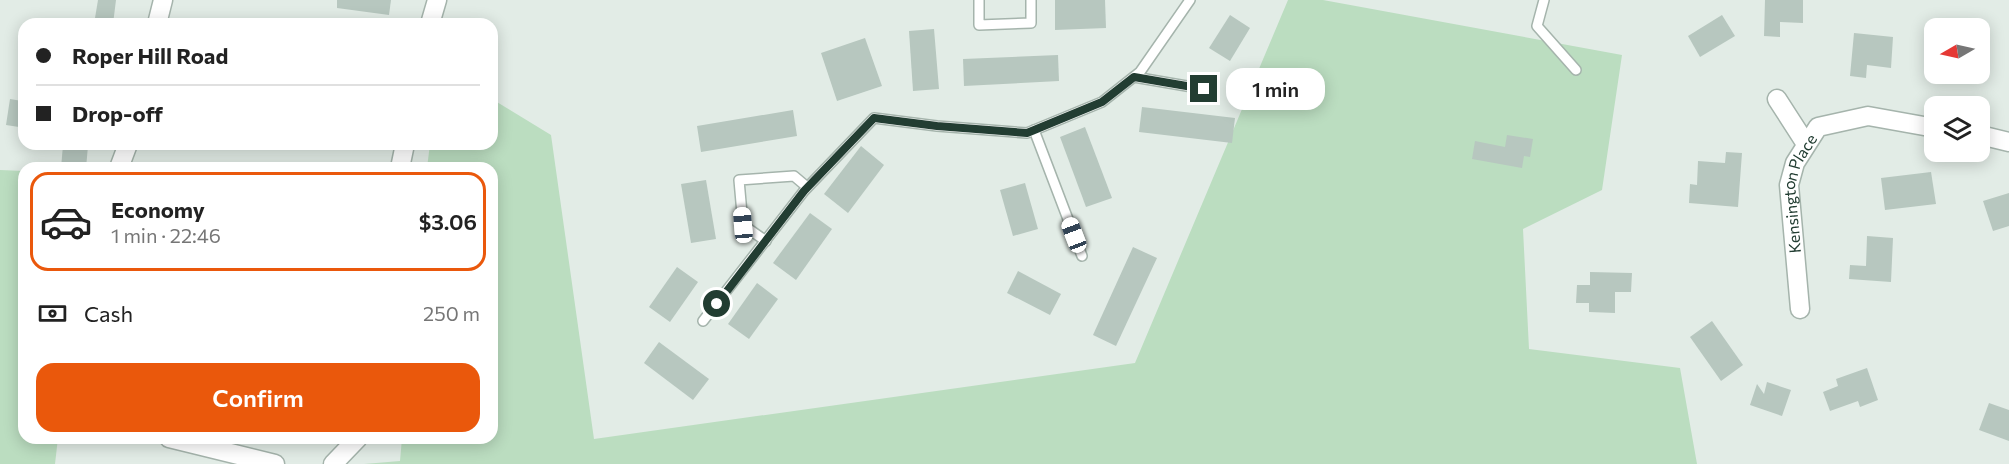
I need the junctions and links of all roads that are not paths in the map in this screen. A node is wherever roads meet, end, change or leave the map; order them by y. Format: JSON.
{"nodes":[{"id":1,"x":163,"y":0,"type":"edge"},
{"id":2,"x":437,"y":0,"type":"edge"},
{"id":3,"x":979,"y":0,"type":"edge"},
{"id":4,"x":1030,"y":0,"type":"edge"},
{"id":5,"x":1190,"y":0,"type":"edge"},
{"id":6,"x":1544,"y":0,"type":"edge"},
{"id":7,"x":158,"y":18,"type":"edge"},
{"id":8,"x":432,"y":18,"type":"edge"},
{"id":9,"x":1576,"y":70,"type":"dead end"},
{"id":10,"x":1134,"y":77,"type":"junction"},
{"id":11,"x":1204,"y":89,"type":"dead end"},
{"id":12,"x":1777,"y":99,"type":"dead end"},
{"id":13,"x":1924,"y":126,"type":"edge"},
{"id":14,"x":1034,"y":130,"type":"junction"},
{"id":15,"x":1990,"y":137,"type":"edge"},
{"id":16,"x":2009,"y":142,"type":"edge"},
{"id":17,"x":1806,"y":144,"type":"junction"},
{"id":18,"x":807,"y":187,"type":"junction"},
{"id":19,"x":766,"y":241,"type":"junction"},
{"id":20,"x":1082,"y":256,"type":"dead end"},
{"id":21,"x":1800,"y":309,"type":"dead end"},
{"id":22,"x":703,"y":321,"type":"dead end"},
{"id":23,"x":194,"y":444,"type":"edge"},
{"id":24,"x":352,"y":444,"type":"edge"},
{"id":25,"x":275,"y":464,"type":"edge"},
{"id":26,"x":333,"y":464,"type":"edge"}],
"edges":[{"from":1,"to":7,"type":"street"},
{"from":2,"to":8,"type":"street"},
{"from":3,"to":4,"type":"lane"},
{"from":5,"to":10,"type":"lane"},
{"from":6,"to":9,"type":"lane"},
{"from":10,"to":11,"type":"lane"},
{"from":10,"to":14,"type":"lane"},
{"from":12,"to":17,"type":"street"},
{"from":13,"to":17,"type":"street","name":"Kensington Place"},
{"from":14,"to":18,"type":"lane"},
{"from":14,"to":20,"type":"lane"},
{"from":15,"to":16,"type":"street"},
{"from":17,"to":21,"type":"street","name":"Kensington Place"},
{"from":18,"to":19,"type":"lane"},
{"from":18,"to":19,"type":"lane"},
{"from":19,"to":22,"type":"lane"},
{"from":23,"to":25,"type":"street"},
{"from":24,"to":26,"type":"street"}]}
